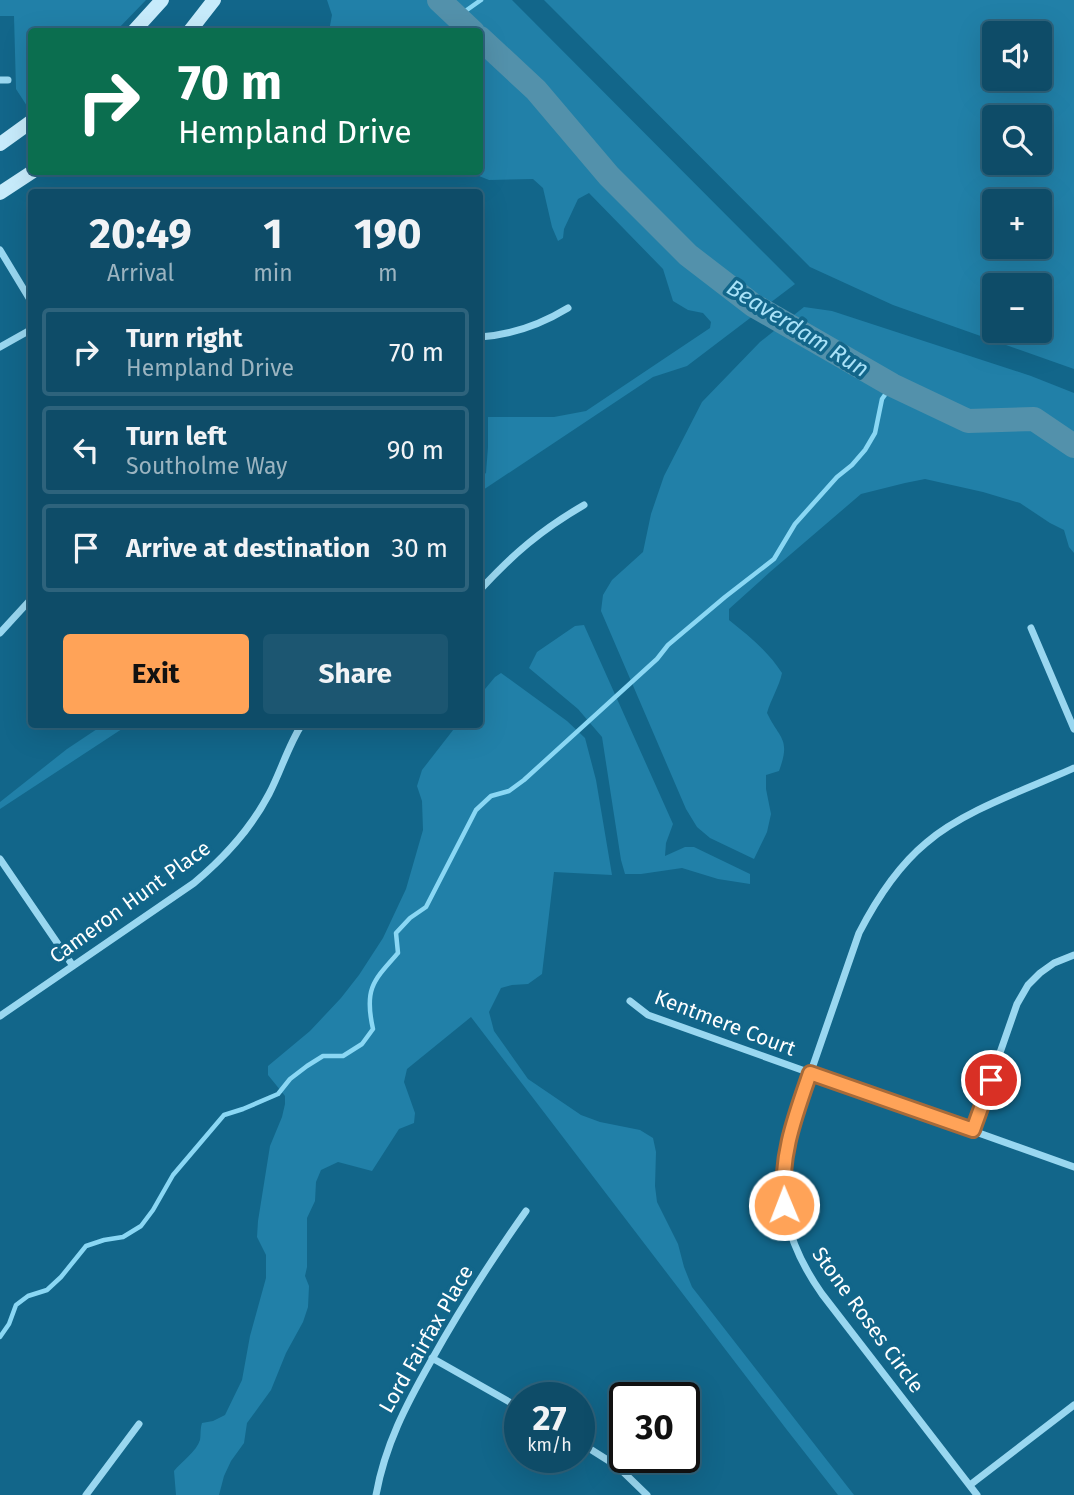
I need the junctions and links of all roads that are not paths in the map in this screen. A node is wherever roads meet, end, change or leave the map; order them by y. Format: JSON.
{"nodes":[{"id":1,"x":162,"y":0,"type":"edge"},
{"id":2,"x":214,"y":0,"type":"edge"},
{"id":3,"x":137,"y":28,"type":"edge"},
{"id":4,"x":192,"y":28,"type":"edge"},
{"id":5,"x":28,"y":124,"type":"edge"},
{"id":6,"x":0,"y":144,"type":"edge"},
{"id":7,"x":28,"y":174,"type":"edge"},
{"id":8,"x":0,"y":192,"type":"edge"},
{"id":9,"x":0,"y":250,"type":"edge"},
{"id":10,"x":28,"y":296,"type":"edge"},
{"id":11,"x":568,"y":308,"type":"dead end"},
{"id":12,"x":28,"y":331,"type":"edge"},
{"id":13,"x":483,"y":337,"type":"edge"},
{"id":14,"x":0,"y":347,"type":"edge"},
{"id":15,"x":584,"y":505,"type":"dead end"},
{"id":16,"x":483,"y":587,"type":"edge"},
{"id":17,"x":28,"y":602,"type":"edge"},
{"id":18,"x":1031,"y":628,"type":"dead end"},
{"id":19,"x":0,"y":633,"type":"edge"},
{"id":20,"x":300,"y":728,"type":"edge"},
{"id":21,"x":1074,"y":729,"type":"edge"},
{"id":22,"x":1074,"y":768,"type":"edge"},
{"id":23,"x":0,"y":859,"type":"edge"},
{"id":24,"x":1074,"y":954,"type":"edge"},
{"id":25,"x":72,"y":966,"type":"junction"},
{"id":26,"x":630,"y":1001,"type":"dead end"},
{"id":27,"x":0,"y":1016,"type":"edge"},
{"id":28,"x":810,"y":1073,"type":"junction"},
{"id":29,"x":973,"y":1130,"type":"junction"},
{"id":30,"x":1074,"y":1167,"type":"edge"},
{"id":31,"x":526,"y":1210,"type":"dead end"},
{"id":32,"x":432,"y":1358,"type":"junction"},
{"id":33,"x":504,"y":1399,"type":"edge"},
{"id":34,"x":1074,"y":1405,"type":"edge"},
{"id":35,"x":139,"y":1424,"type":"dead end"},
{"id":36,"x":595,"y":1452,"type":"edge"},
{"id":37,"x":970,"y":1485,"type":"junction"},
{"id":38,"x":86,"y":1495,"type":"edge"},
{"id":39,"x":376,"y":1495,"type":"edge"},
{"id":40,"x":647,"y":1495,"type":"edge"},
{"id":41,"x":977,"y":1495,"type":"edge"}],
"edges":[{"from":1,"to":3,"type":"main road"},
{"from":2,"to":4,"type":"main road"},
{"from":5,"to":6,"type":"main road"},
{"from":7,"to":8,"type":"main road"},
{"from":9,"to":10,"type":"street"},
{"from":11,"to":13,"type":"street"},
{"from":12,"to":14,"type":"street"},
{"from":15,"to":16,"type":"street"},
{"from":17,"to":19,"type":"street"},
{"from":18,"to":21,"type":"street"},
{"from":20,"to":25,"type":"street","name":"Cameron Hunt Place"},
{"from":22,"to":28,"type":"street","name":"Stone Roses Circle"},
{"from":23,"to":25,"type":"street"},
{"from":24,"to":29,"type":"street"},
{"from":25,"to":27,"type":"street","name":"Cameron Hunt Place"},
{"from":26,"to":28,"type":"street","name":"Kentmere Court"},
{"from":28,"to":29,"type":"street","name":"Kentmere Court"},
{"from":28,"to":37,"type":"street","name":"Stone Roses Circle"},
{"from":29,"to":30,"type":"street","name":"Kentmere Court"},
{"from":31,"to":32,"type":"street","name":"Lord Fairfax Place"},
{"from":32,"to":33,"type":"street"},
{"from":32,"to":39,"type":"street","name":"Lord Fairfax Place"},
{"from":34,"to":37,"type":"street"},
{"from":35,"to":38,"type":"street"},
{"from":36,"to":40,"type":"street"},
{"from":37,"to":41,"type":"street","name":"Stone Roses Circle"}]}
